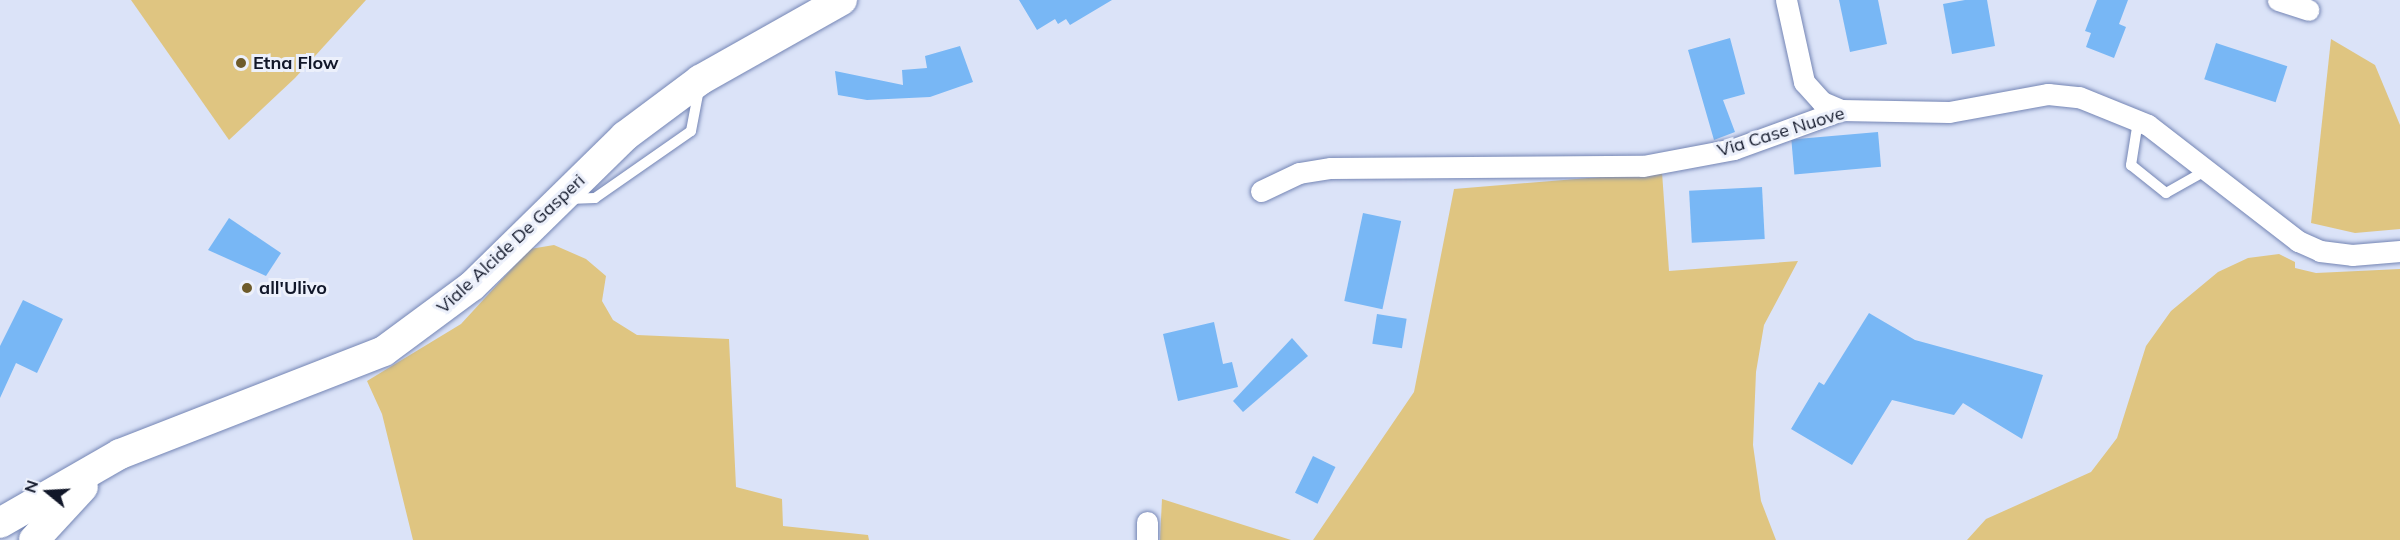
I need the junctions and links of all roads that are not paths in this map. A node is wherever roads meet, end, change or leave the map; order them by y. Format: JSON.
{"nodes":[{"id":1,"x":842,"y":0,"type":"edge"},
{"id":2,"x":1786,"y":0,"type":"edge"},
{"id":3,"x":2278,"y":0,"type":"edge"},
{"id":4,"x":2308,"y":10,"type":"dead end"},
{"id":5,"x":1841,"y":110,"type":"junction"},
{"id":6,"x":2138,"y":121,"type":"junction"},
{"id":7,"x":2205,"y":171,"type":"junction"},
{"id":8,"x":1262,"y":191,"type":"dead end"},
{"id":9,"x":2400,"y":252,"type":"edge"},
{"id":10,"x":120,"y":454,"type":"junction"},
{"id":11,"x":0,"y":523,"type":"edge"},
{"id":12,"x":34,"y":540,"type":"edge"}],
"edges":[{"from":1,"to":10,"type":"main road","name":"Viale Alcide De Gasperi"},
{"from":2,"to":5,"type":"street"},
{"from":3,"to":4,"type":"street"},
{"from":5,"to":6,"type":"street","name":"Via Case Nuove"},
{"from":5,"to":8,"type":"street","name":"Via Case Nuove"},
{"from":6,"to":7,"type":"street","name":"Via Case Nuove"},
{"from":6,"to":7,"type":"lane"},
{"from":7,"to":9,"type":"street","name":"Via Case Nuove"},
{"from":10,"to":11,"type":"main road"},
{"from":10,"to":12,"type":"main road"}]}
